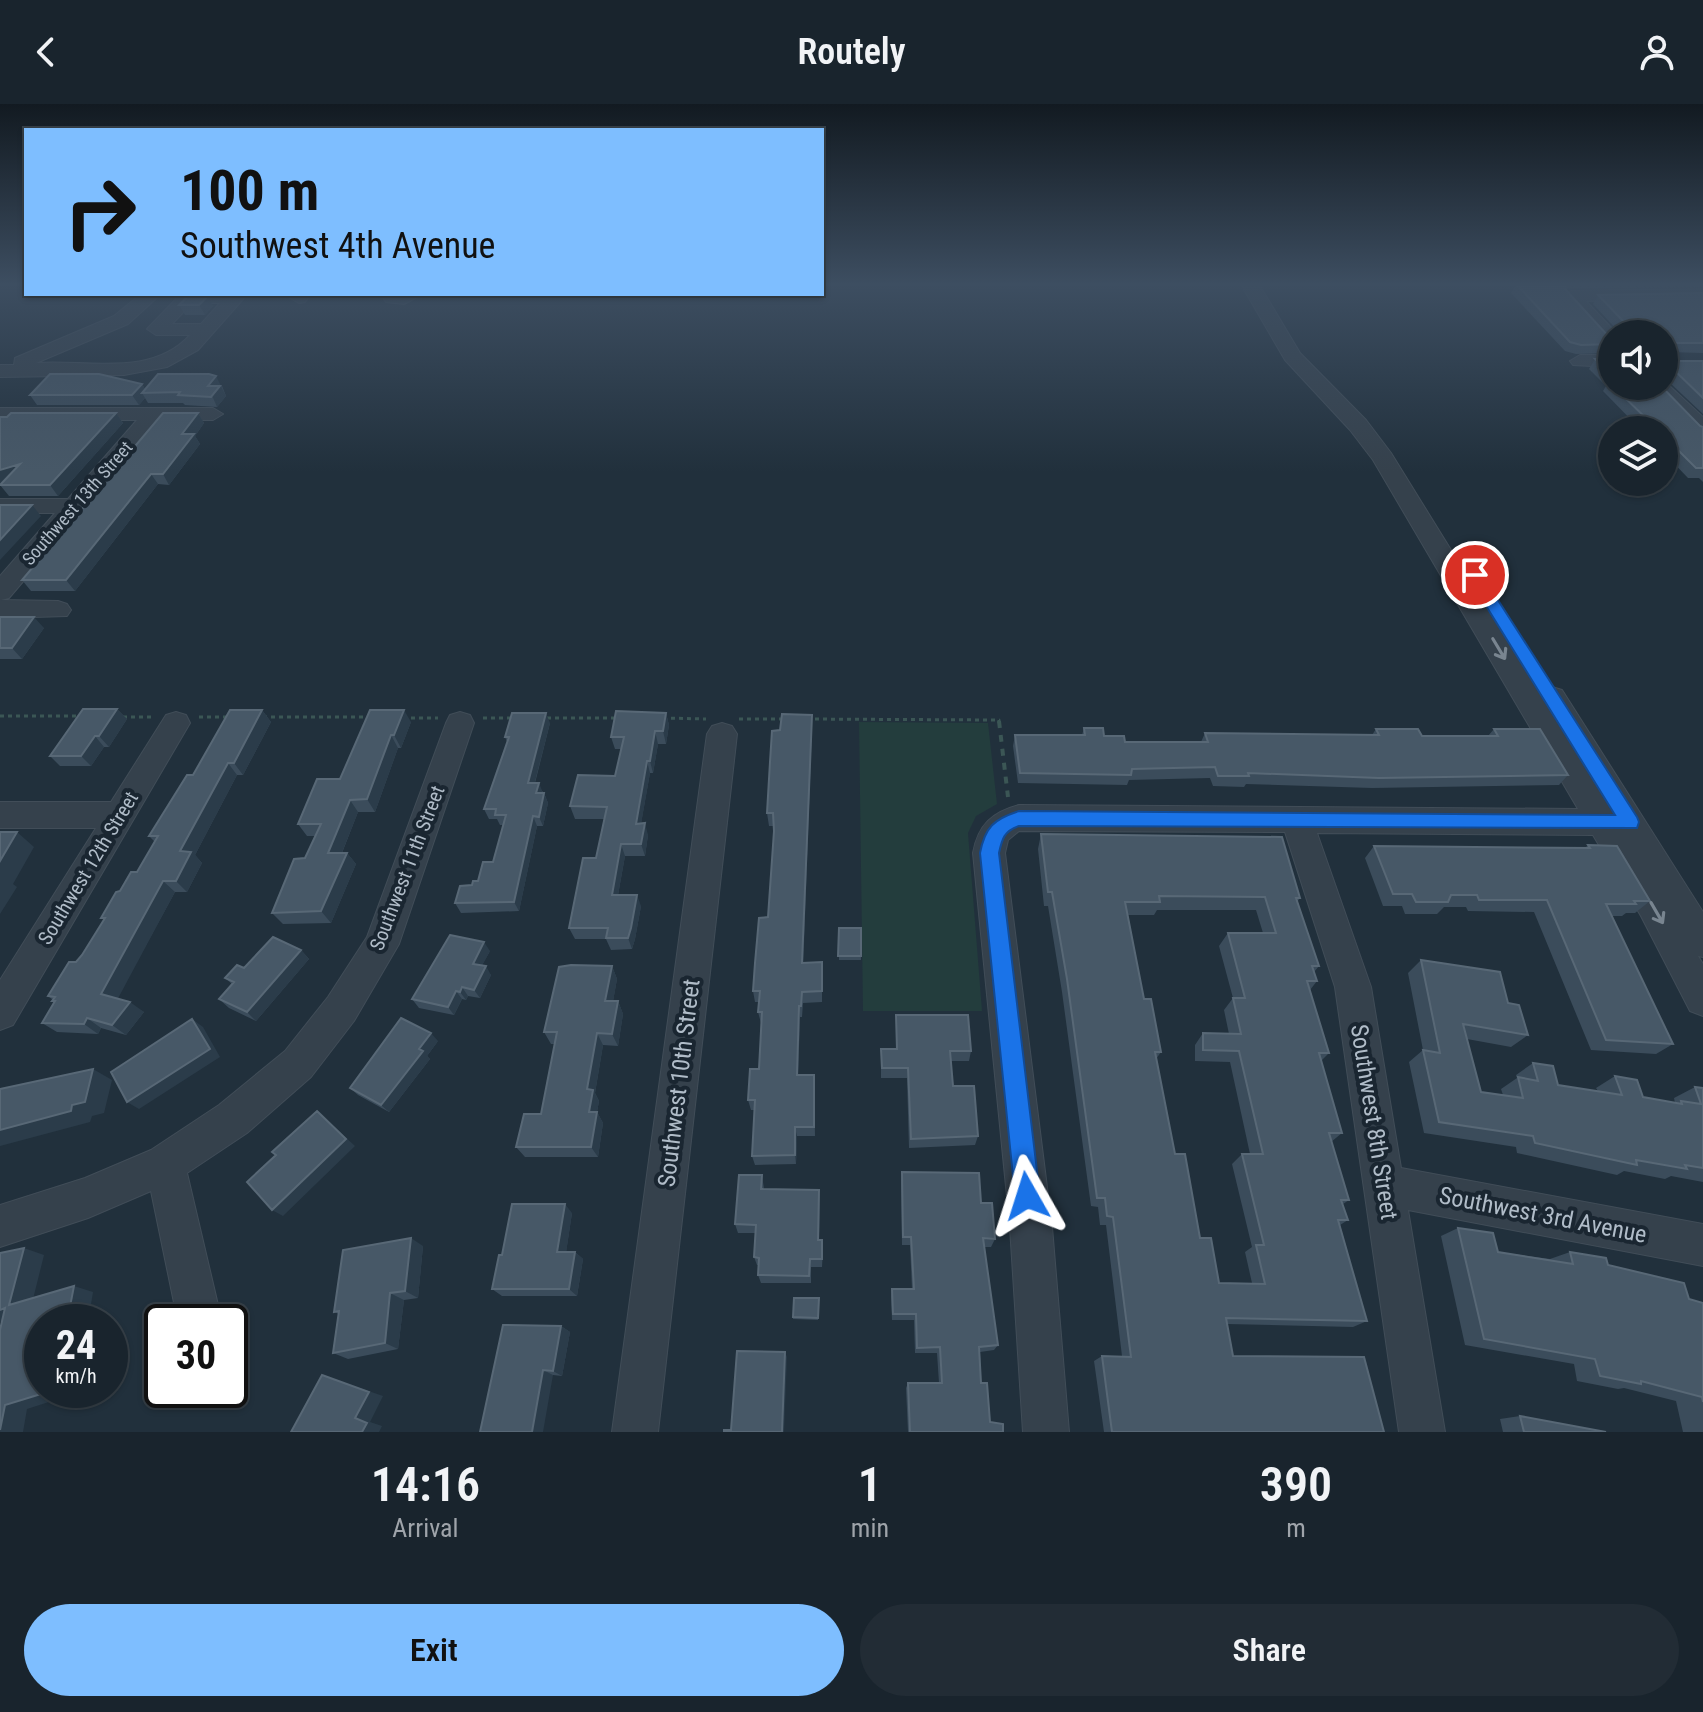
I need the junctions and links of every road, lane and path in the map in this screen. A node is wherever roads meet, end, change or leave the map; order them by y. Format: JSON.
{"nodes":[{"id":1,"x":58,"y":348,"type":"edge"},
{"id":2,"x":187,"y":348,"type":"edge"},
{"id":3,"x":1287,"y":348,"type":"edge"},
{"id":4,"x":1310,"y":348,"type":"edge"},
{"id":5,"x":1580,"y":361,"type":"dead end"},
{"id":6,"x":1598,"y":361,"type":"edge"},
{"id":7,"x":2,"y":373,"type":"edge"},
{"id":8,"x":1673,"y":400,"type":"edge"},
{"id":9,"x":0,"y":414,"type":"edge"},
{"id":10,"x":154,"y":414,"type":"junction"},
{"id":11,"x":213,"y":414,"type":"dead end"},
{"id":12,"x":1703,"y":429,"type":"edge"},
{"id":13,"x":0,"y":506,"type":"edge"},
{"id":14,"x":74,"y":506,"type":"junction"},
{"id":15,"x":0,"y":592,"type":"edge"},
{"id":16,"x":0,"y":609,"type":"edge"},
{"id":17,"x":58,"y":610,"type":"dead end"},
{"id":18,"x":0,"y":716,"type":"edge"},
{"id":19,"x":95,"y":717,"type":"edge"},
{"id":20,"x":110,"y":717,"type":"edge"},
{"id":21,"x":236,"y":717,"type":"edge"},
{"id":22,"x":252,"y":717,"type":"edge"},
{"id":23,"x":378,"y":717,"type":"edge"},
{"id":24,"x":394,"y":717,"type":"edge"},
{"id":25,"x":520,"y":718,"type":"edge"},
{"id":26,"x":536,"y":718,"type":"edge"},
{"id":27,"x":631,"y":718,"type":"edge"},
{"id":28,"x":662,"y":718,"type":"edge"},
{"id":29,"x":174,"y":719,"type":"junction"},
{"id":30,"x":786,"y":719,"type":"edge"},
{"id":31,"x":801,"y":719,"type":"edge"},
{"id":32,"x":458,"y":720,"type":"junction"},
{"id":33,"x":719,"y":724,"type":"junction"},
{"id":34,"x":0,"y":815,"type":"edge"},
{"id":35,"x":120,"y":815,"type":"junction"},
{"id":36,"x":1297,"y":820,"type":"junction"},
{"id":37,"x":1616,"y":822,"type":"junction"},
{"id":38,"x":1005,"y":823,"type":"junction"},
{"id":39,"x":1703,"y":942,"type":"edge"},
{"id":40,"x":1703,"y":999,"type":"edge"},
{"id":41,"x":0,"y":1013,"type":"edge"},
{"id":42,"x":165,"y":1164,"type":"junction"},
{"id":43,"x":1384,"y":1185,"type":"junction"},
{"id":44,"x":0,"y":1226,"type":"edge"},
{"id":45,"x":1703,"y":1245,"type":"edge"},
{"id":46,"x":196,"y":1304,"type":"edge"},
{"id":47,"x":635,"y":1432,"type":"edge"},
{"id":48,"x":1046,"y":1432,"type":"edge"},
{"id":49,"x":1422,"y":1432,"type":"edge"}],
"edges":[{"from":1,"to":7,"type":"street"},
{"from":2,"to":7,"type":"street"},
{"from":3,"to":37,"type":"street","one_way":true},
{"from":4,"to":37,"type":"street"},
{"from":5,"to":6,"type":"street"},
{"from":8,"to":12,"type":"street"},
{"from":9,"to":10,"type":"street"},
{"from":10,"to":11,"type":"street"},
{"from":10,"to":14,"type":"street","name":"Southwest 13th Street"},
{"from":13,"to":14,"type":"street"},
{"from":14,"to":15,"type":"street","name":"Southwest 13th Street"},
{"from":16,"to":17,"type":"street"},
{"from":18,"to":19,"type":"path"},
{"from":20,"to":29,"type":"path"},
{"from":21,"to":29,"type":"path"},
{"from":22,"to":23,"type":"path"},
{"from":24,"to":32,"type":"path"},
{"from":25,"to":32,"type":"path"},
{"from":26,"to":27,"type":"path"},
{"from":28,"to":33,"type":"path"},
{"from":29,"to":35,"type":"street","name":"Southwest 12th Street"},
{"from":30,"to":33,"type":"path"},
{"from":31,"to":38,"type":"path"},
{"from":32,"to":42,"type":"street","name":"Southwest 11th Street"},
{"from":33,"to":47,"type":"street","name":"Southwest 10th Street"},
{"from":34,"to":35,"type":"street"},
{"from":35,"to":41,"type":"street","name":"Southwest 12th Street"},
{"from":36,"to":37,"type":"street"},
{"from":36,"to":38,"type":"street"},
{"from":36,"to":43,"type":"street","name":"Southwest 8th Street"},
{"from":37,"to":39,"type":"street"},
{"from":37,"to":40,"type":"street","one_way":true},
{"from":38,"to":48,"type":"street"},
{"from":42,"to":44,"type":"street","name":"Southwest 11th Street"},
{"from":42,"to":46,"type":"street"},
{"from":43,"to":45,"type":"street","name":"Southwest 3rd Avenue"},
{"from":43,"to":49,"type":"street","name":"Southwest 8th Street"}]}
